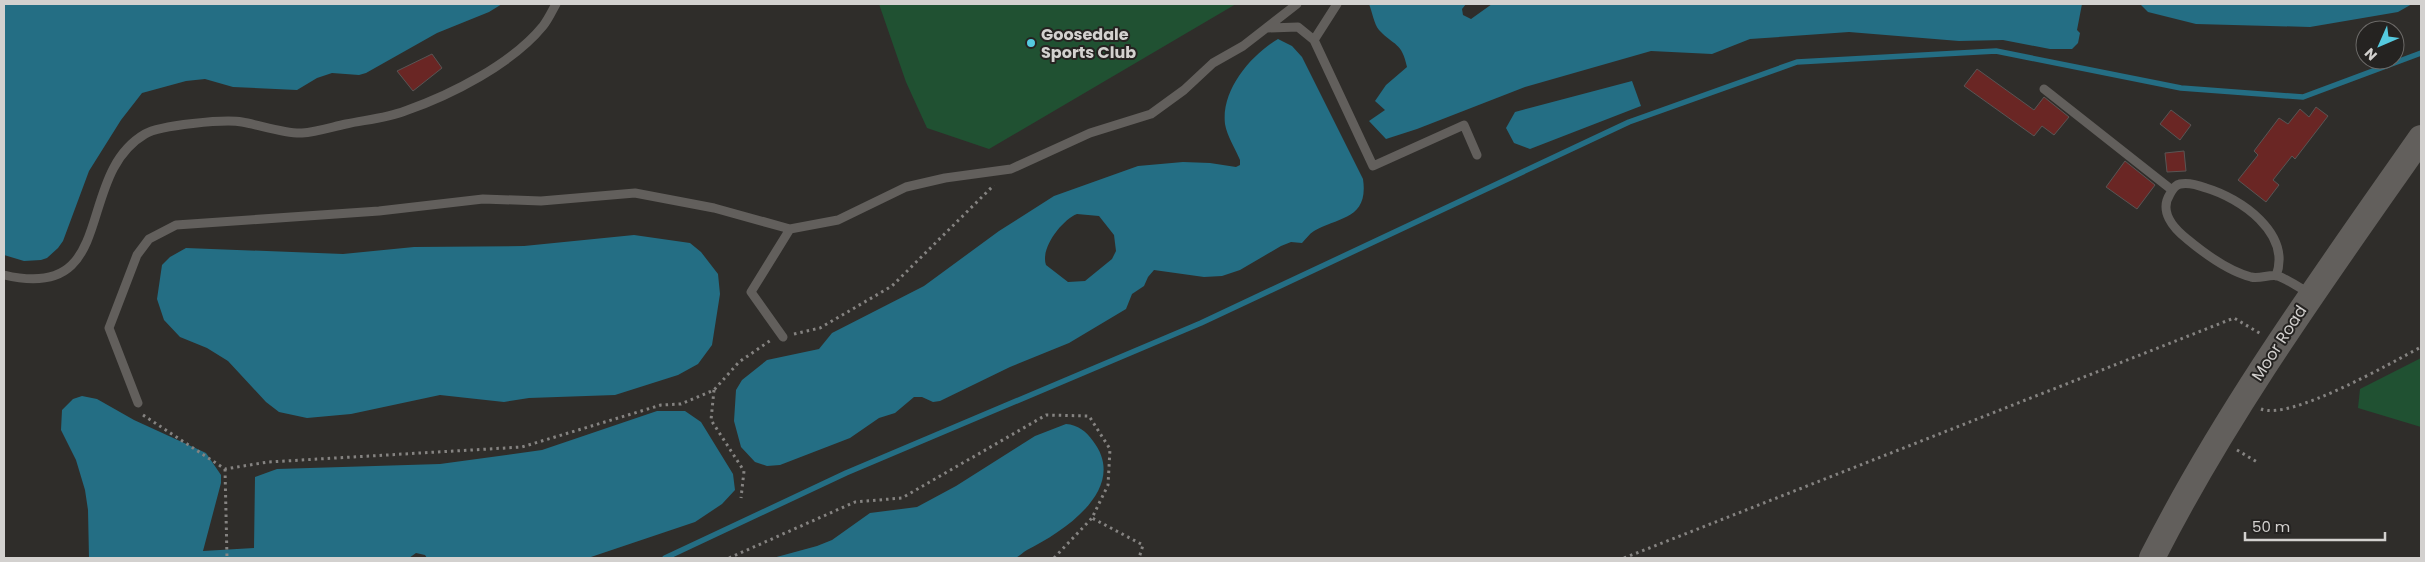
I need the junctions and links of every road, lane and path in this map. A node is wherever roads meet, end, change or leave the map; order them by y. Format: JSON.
{"nodes":[{"id":1,"x":556,"y":4,"type":"edge"},
{"id":2,"x":1297,"y":4,"type":"edge"},
{"id":3,"x":1337,"y":4,"type":"edge"},
{"id":4,"x":1267,"y":28,"type":"junction"},
{"id":5,"x":1314,"y":40,"type":"junction"},
{"id":6,"x":2044,"y":89,"type":"dead end"},
{"id":7,"x":2421,"y":138,"type":"edge"},
{"id":8,"x":1477,"y":155,"type":"dead end"},
{"id":9,"x":1011,"y":168,"type":"junction"},
{"id":10,"x":2172,"y":190,"type":"junction"},
{"id":11,"x":790,"y":229,"type":"junction"},
{"id":12,"x":4,"y":275,"type":"edge"},
{"id":13,"x":2276,"y":276,"type":"junction"},
{"id":14,"x":2311,"y":294,"type":"junction"},
{"id":15,"x":783,"y":337,"type":"junction"},
{"id":16,"x":2279,"y":344,"type":"junction"},
{"id":17,"x":2421,"y":347,"type":"edge"},
{"id":18,"x":714,"y":390,"type":"junction"},
{"id":19,"x":2242,"y":401,"type":"junction"},
{"id":20,"x":138,"y":403,"type":"joint"},
{"id":21,"x":225,"y":469,"type":"junction"},
{"id":22,"x":741,"y":498,"type":"dead end"},
{"id":23,"x":1092,"y":518,"type":"junction"},
{"id":24,"x":227,"y":558,"type":"edge"},
{"id":25,"x":729,"y":558,"type":"edge"},
{"id":26,"x":1054,"y":558,"type":"edge"},
{"id":27,"x":1139,"y":558,"type":"edge"},
{"id":28,"x":1624,"y":558,"type":"edge"},
{"id":29,"x":2152,"y":558,"type":"edge"}],
"edges":[{"from":1,"to":12,"type":"lane"},
{"from":2,"to":4,"type":"lane"},
{"from":3,"to":5,"type":"lane"},
{"from":4,"to":5,"type":"lane"},
{"from":4,"to":9,"type":"lane"},
{"from":5,"to":8,"type":"lane"},
{"from":6,"to":10,"type":"lane"},
{"from":7,"to":14,"type":"main road","name":"Moor Road"},
{"from":9,"to":11,"type":"lane"},
{"from":9,"to":15,"type":"path"},
{"from":10,"to":13,"type":"lane"},
{"from":10,"to":13,"type":"lane"},
{"from":11,"to":15,"type":"lane"},
{"from":11,"to":20,"type":"lane"},
{"from":13,"to":14,"type":"lane"},
{"from":14,"to":16,"type":"main road","name":"Moor Road"},
{"from":15,"to":18,"type":"path"},
{"from":16,"to":19,"type":"main road","name":"Moor Road"},
{"from":16,"to":28,"type":"path"},
{"from":17,"to":19,"type":"path"},
{"from":18,"to":21,"type":"path"},
{"from":18,"to":22,"type":"path"},
{"from":19,"to":29,"type":"main road","name":"Moor Road"},
{"from":20,"to":21,"type":"path"},
{"from":21,"to":24,"type":"path"},
{"from":23,"to":25,"type":"path"},
{"from":23,"to":26,"type":"path"},
{"from":23,"to":27,"type":"path"}]}
